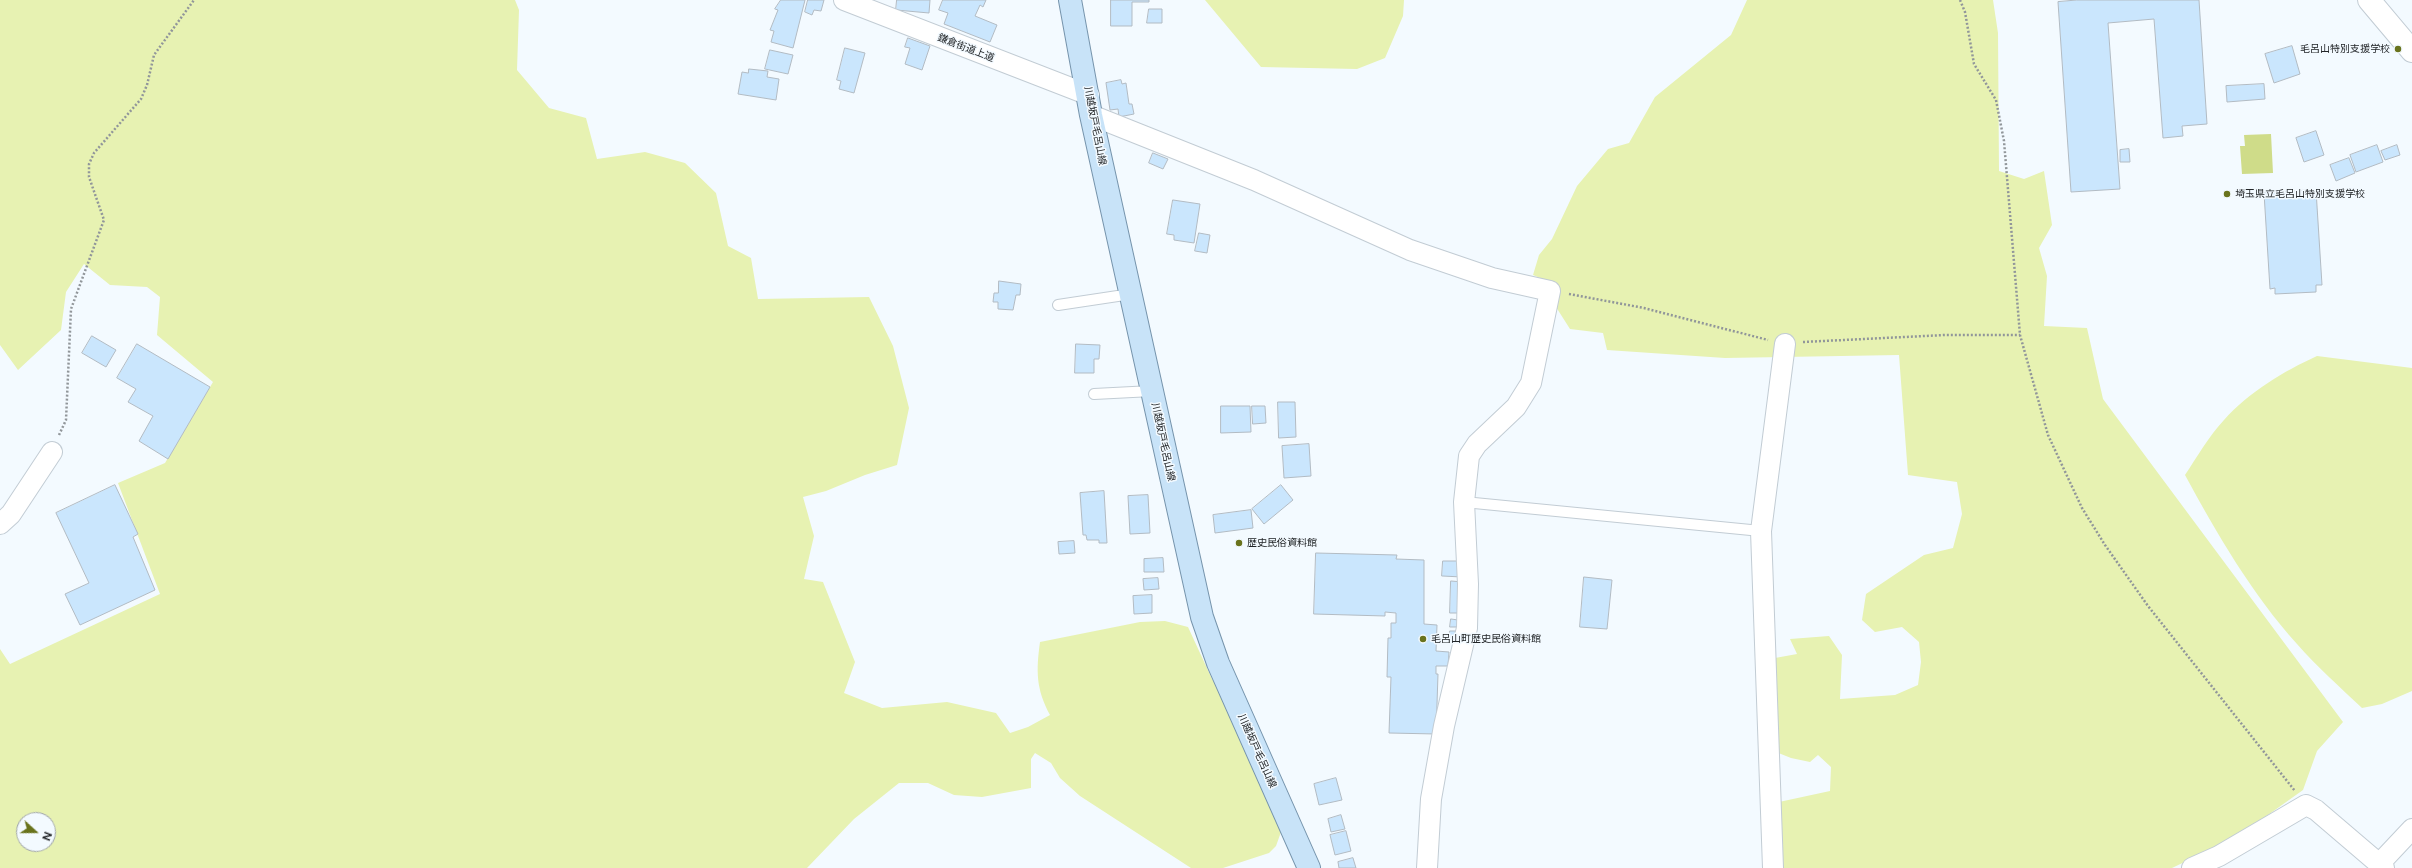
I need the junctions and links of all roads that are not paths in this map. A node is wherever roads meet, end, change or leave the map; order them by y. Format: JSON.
{"nodes":[{"id":1,"x":844,"y":0,"type":"edge"},
{"id":2,"x":1070,"y":0,"type":"edge"},
{"id":3,"x":2369,"y":0,"type":"edge"},
{"id":4,"x":2412,"y":51,"type":"edge"},
{"id":5,"x":1090,"y":105,"type":"junction"},
{"id":6,"x":1131,"y":294,"type":"junction"},
{"id":7,"x":1058,"y":305,"type":"dead end"},
{"id":8,"x":1785,"y":344,"type":"dead end"},
{"id":9,"x":1152,"y":391,"type":"junction"},
{"id":10,"x":1094,"y":394,"type":"dead end"},
{"id":11,"x":52,"y":452,"type":"road end"},
{"id":12,"x":1464,"y":502,"type":"junction"},
{"id":13,"x":0,"y":524,"type":"edge"},
{"id":14,"x":1761,"y":531,"type":"junction"},
{"id":15,"x":2412,"y":829,"type":"edge"},
{"id":16,"x":2382,"y":866,"type":"edge"},
{"id":17,"x":1309,"y":868,"type":"edge"},
{"id":18,"x":1428,"y":868,"type":"edge"},
{"id":19,"x":1773,"y":868,"type":"edge"},
{"id":20,"x":2192,"y":868,"type":"edge"}],
"edges":[{"from":1,"to":5,"type":"street","name":"鎌倉街道上道"},
{"from":2,"to":5,"type":"main road","name":"川越坂戸毛呂山線"},
{"from":3,"to":4,"type":"street"},
{"from":5,"to":6,"type":"main road","name":"川越坂戸毛呂山線"},
{"from":5,"to":12,"type":"street","name":"鎌倉街道上道"},
{"from":6,"to":7,"type":"lane"},
{"from":6,"to":9,"type":"main road","name":"川越坂戸毛呂山線"},
{"from":8,"to":14,"type":"street"},
{"from":9,"to":10,"type":"lane"},
{"from":9,"to":17,"type":"main road","name":"川越坂戸毛呂山線"},
{"from":11,"to":13,"type":"street"},
{"from":12,"to":14,"type":"lane"},
{"from":12,"to":18,"type":"street"},
{"from":14,"to":19,"type":"street"},
{"from":15,"to":16,"type":"street"},
{"from":16,"to":20,"type":"street"}]}
